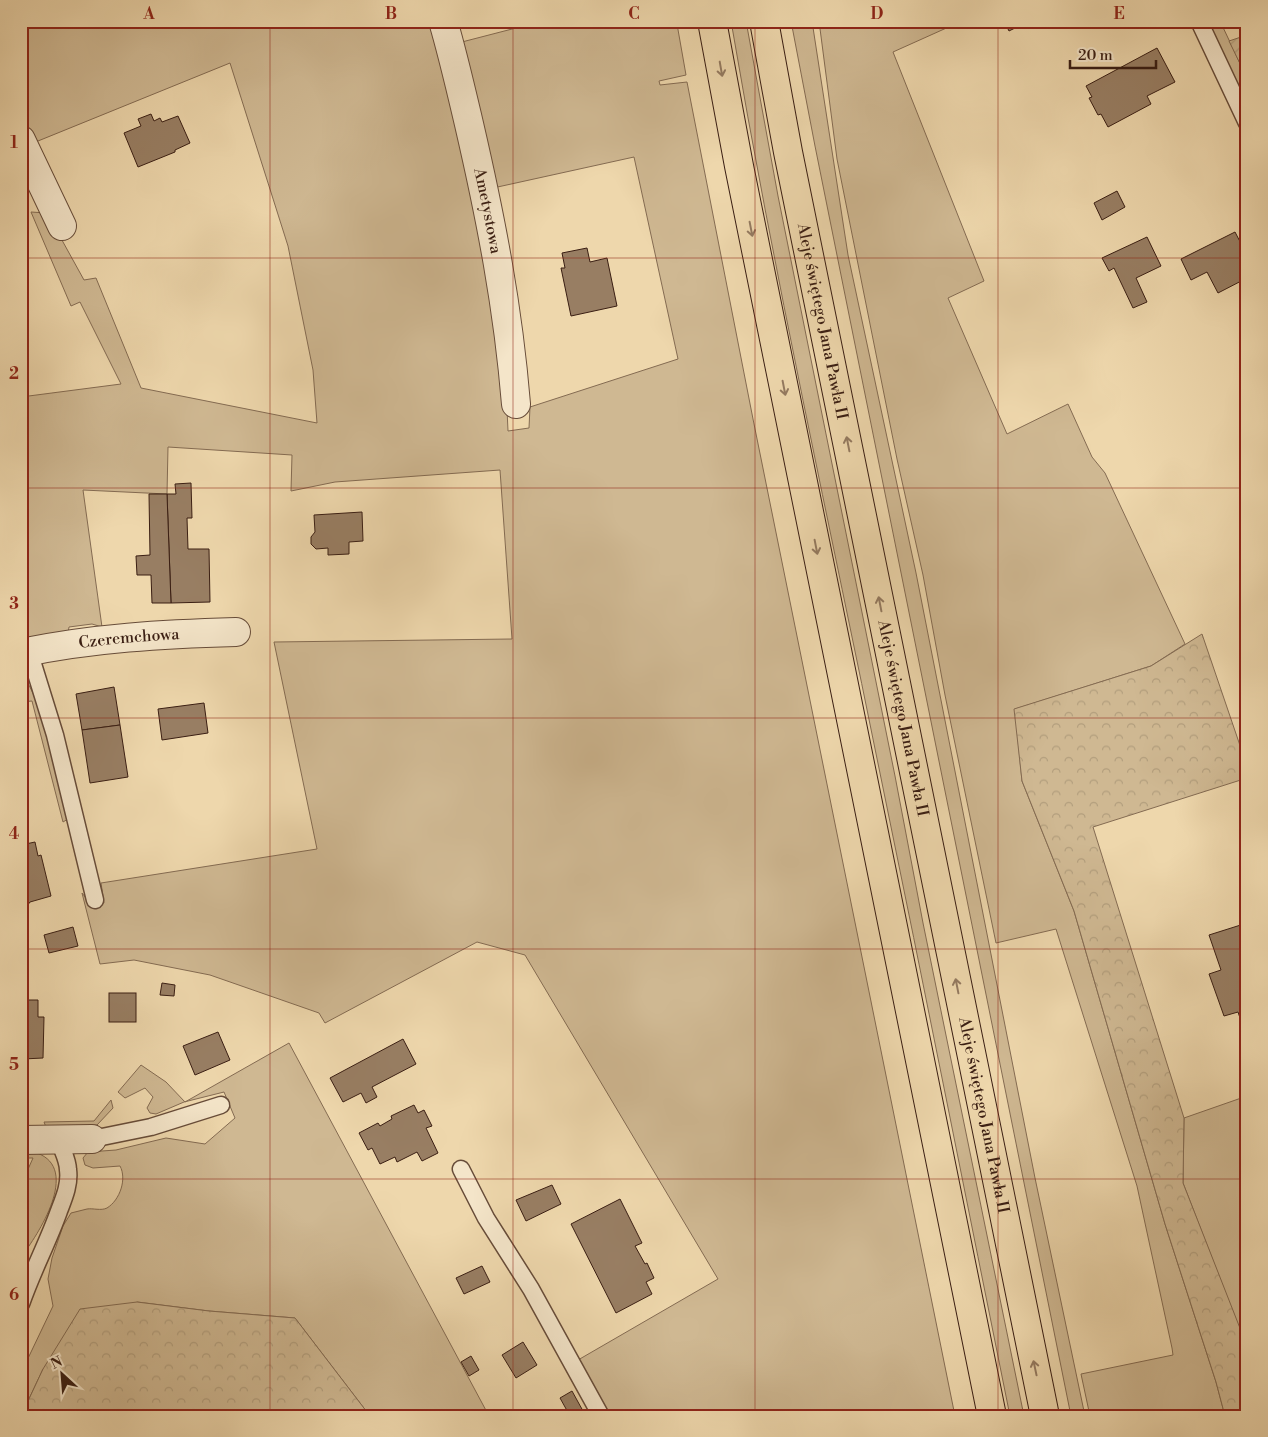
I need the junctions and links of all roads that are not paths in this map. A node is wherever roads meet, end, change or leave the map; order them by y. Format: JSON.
{"nodes":[{"id":1,"x":444,"y":21,"type":"edge"},
{"id":2,"x":712,"y":21,"type":"edge"},
{"id":3,"x":764,"y":21,"type":"edge"},
{"id":4,"x":1199,"y":21,"type":"edge"},
{"id":5,"x":1247,"y":124,"type":"edge"},
{"id":6,"x":21,"y":140,"type":"edge"},
{"id":7,"x":62,"y":226,"type":"dead end"},
{"id":8,"x":516,"y":404,"type":"dead end"},
{"id":9,"x":236,"y":632,"type":"dead end"},
{"id":10,"x":25,"y":652,"type":"edge"},
{"id":11,"x":94,"y":900,"type":"dead end"},
{"id":12,"x":221,"y":1105,"type":"dead end"},
{"id":13,"x":92,"y":1139,"type":"joint"},
{"id":14,"x":21,"y":1140,"type":"edge"},
{"id":15,"x":59,"y":1140,"type":"junction"},
{"id":16,"x":461,"y":1169,"type":"dead end"},
{"id":17,"x":21,"y":1304,"type":"edge"},
{"id":18,"x":602,"y":1416,"type":"edge"},
{"id":19,"x":992,"y":1416,"type":"edge"},
{"id":20,"x":1045,"y":1416,"type":"edge"}],
"edges":[{"from":1,"to":8,"type":"street","name":"Ametystowa"},
{"from":2,"to":19,"type":"highway","one_way":true},
{"from":20,"to":3,"type":"highway","name":"Aleje świętego Jana Pawła II","one_way":true},
{"from":4,"to":5,"type":"lane"},
{"from":6,"to":7,"type":"street"},
{"from":9,"to":10,"type":"street","name":"Czeremchowa"},
{"from":10,"to":11,"type":"lane"},
{"from":12,"to":13,"type":"lane"},
{"from":13,"to":15,"type":"street"},
{"from":14,"to":15,"type":"street"},
{"from":15,"to":17,"type":"lane"},
{"from":16,"to":18,"type":"lane"}]}
